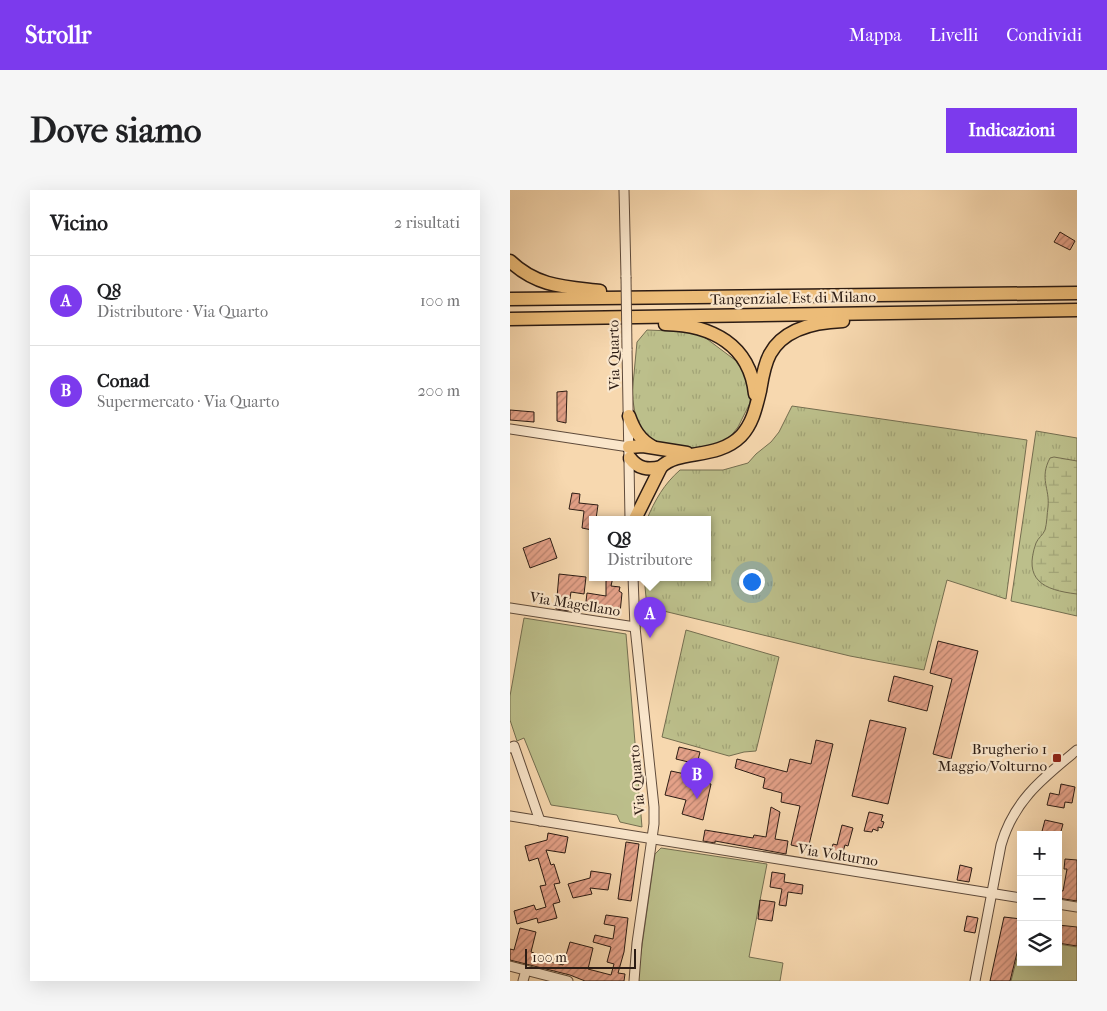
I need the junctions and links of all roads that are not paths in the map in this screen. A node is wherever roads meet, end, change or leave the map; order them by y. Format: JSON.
{"nodes":[{"id":1,"x":624,"y":190,"type":"edge"},
{"id":2,"x":510,"y":261,"type":"edge"},
{"id":3,"x":1077,"y":293,"type":"edge"},
{"id":4,"x":642,"y":298,"type":"junction"},
{"id":5,"x":510,"y":299,"type":"edge"},
{"id":6,"x":1077,"y":310,"type":"edge"},
{"id":7,"x":951,"y":311,"type":"junction"},
{"id":8,"x":510,"y":320,"type":"edge"},
{"id":9,"x":756,"y":409,"type":"junction"},
{"id":10,"x":629,"y":416,"type":"junction"},
{"id":11,"x":510,"y":429,"type":"edge"},
{"id":12,"x":656,"y":448,"type":"junction"},
{"id":13,"x":629,"y":452,"type":"junction"},
{"id":14,"x":700,"y":454,"type":"junction"},
{"id":15,"x":661,"y":467,"type":"junction"},
{"id":16,"x":630,"y":516,"type":"edge"},
{"id":17,"x":636,"y":516,"type":"edge"},
{"id":18,"x":633,"y":581,"type":"edge"},
{"id":19,"x":510,"y":608,"type":"edge"},
{"id":20,"x":635,"y":627,"type":"junction"},
{"id":21,"x":512,"y":747,"type":"edge"},
{"id":22,"x":1077,"y":750,"type":"edge"},
{"id":23,"x":510,"y":816,"type":"edge"},
{"id":24,"x":540,"y":821,"type":"junction"},
{"id":25,"x":652,"y":838,"type":"junction"},
{"id":26,"x":992,"y":894,"type":"junction"},
{"id":27,"x":1017,"y":897,"type":"edge"},
{"id":28,"x":1062,"y":905,"type":"edge"},
{"id":29,"x":1077,"y":908,"type":"edge"},
{"id":30,"x":510,"y":966,"type":"edge"},
{"id":31,"x":526,"y":970,"type":"junction"},
{"id":32,"x":523,"y":981,"type":"edge"},
{"id":33,"x":568,"y":981,"type":"edge"},
{"id":34,"x":634,"y":981,"type":"edge"},
{"id":35,"x":974,"y":981,"type":"edge"}],
"edges":[{"from":1,"to":10,"type":"street","name":"Via Quarto","bridge":true},
{"from":2,"to":4,"type":"highway"},
{"from":3,"to":4,"type":"highway","name":"Tangenziale Est di Milano"},
{"from":4,"to":5,"type":"highway","name":"Tangenziale Est di Milano"},
{"from":6,"to":7,"type":"highway","name":"Tangenziale Est di Milano"},
{"from":7,"to":8,"type":"highway","name":"Tangenziale Est di Milano"},
{"from":7,"to":9,"type":"highway"},
{"from":8,"to":9,"type":"highway"},
{"from":9,"to":14,"type":"highway"},
{"from":10,"to":12,"type":"highway"},
{"from":10,"to":13,"type":"street","name":"Via Quarto"},
{"from":11,"to":13,"type":"street"},
{"from":12,"to":13,"type":"highway"},
{"from":12,"to":14,"type":"highway"},
{"from":13,"to":15,"type":"highway"},
{"from":13,"to":16,"type":"street","name":"Via Quarto"},
{"from":14,"to":15,"type":"highway"},
{"from":15,"to":17,"type":"highway"},
{"from":18,"to":20,"type":"street","name":"Via Quarto"},
{"from":19,"to":20,"type":"street","name":"Via Magellano"},
{"from":20,"to":25,"type":"street","name":"Via Quarto"},
{"from":21,"to":24,"type":"street"},
{"from":22,"to":26,"type":"street"},
{"from":23,"to":24,"type":"street","name":"Via Volturno"},
{"from":24,"to":25,"type":"street","name":"Via Volturno"},
{"from":25,"to":26,"type":"street","name":"Via Volturno"},
{"from":25,"to":34,"type":"street","name":"Via Quarto"},
{"from":26,"to":27,"type":"street","name":"Via Volturno"},
{"from":26,"to":35,"type":"street"},
{"from":28,"to":29,"type":"street"},
{"from":30,"to":31,"type":"street"},
{"from":31,"to":32,"type":"street"},
{"from":31,"to":33,"type":"street"}]}
